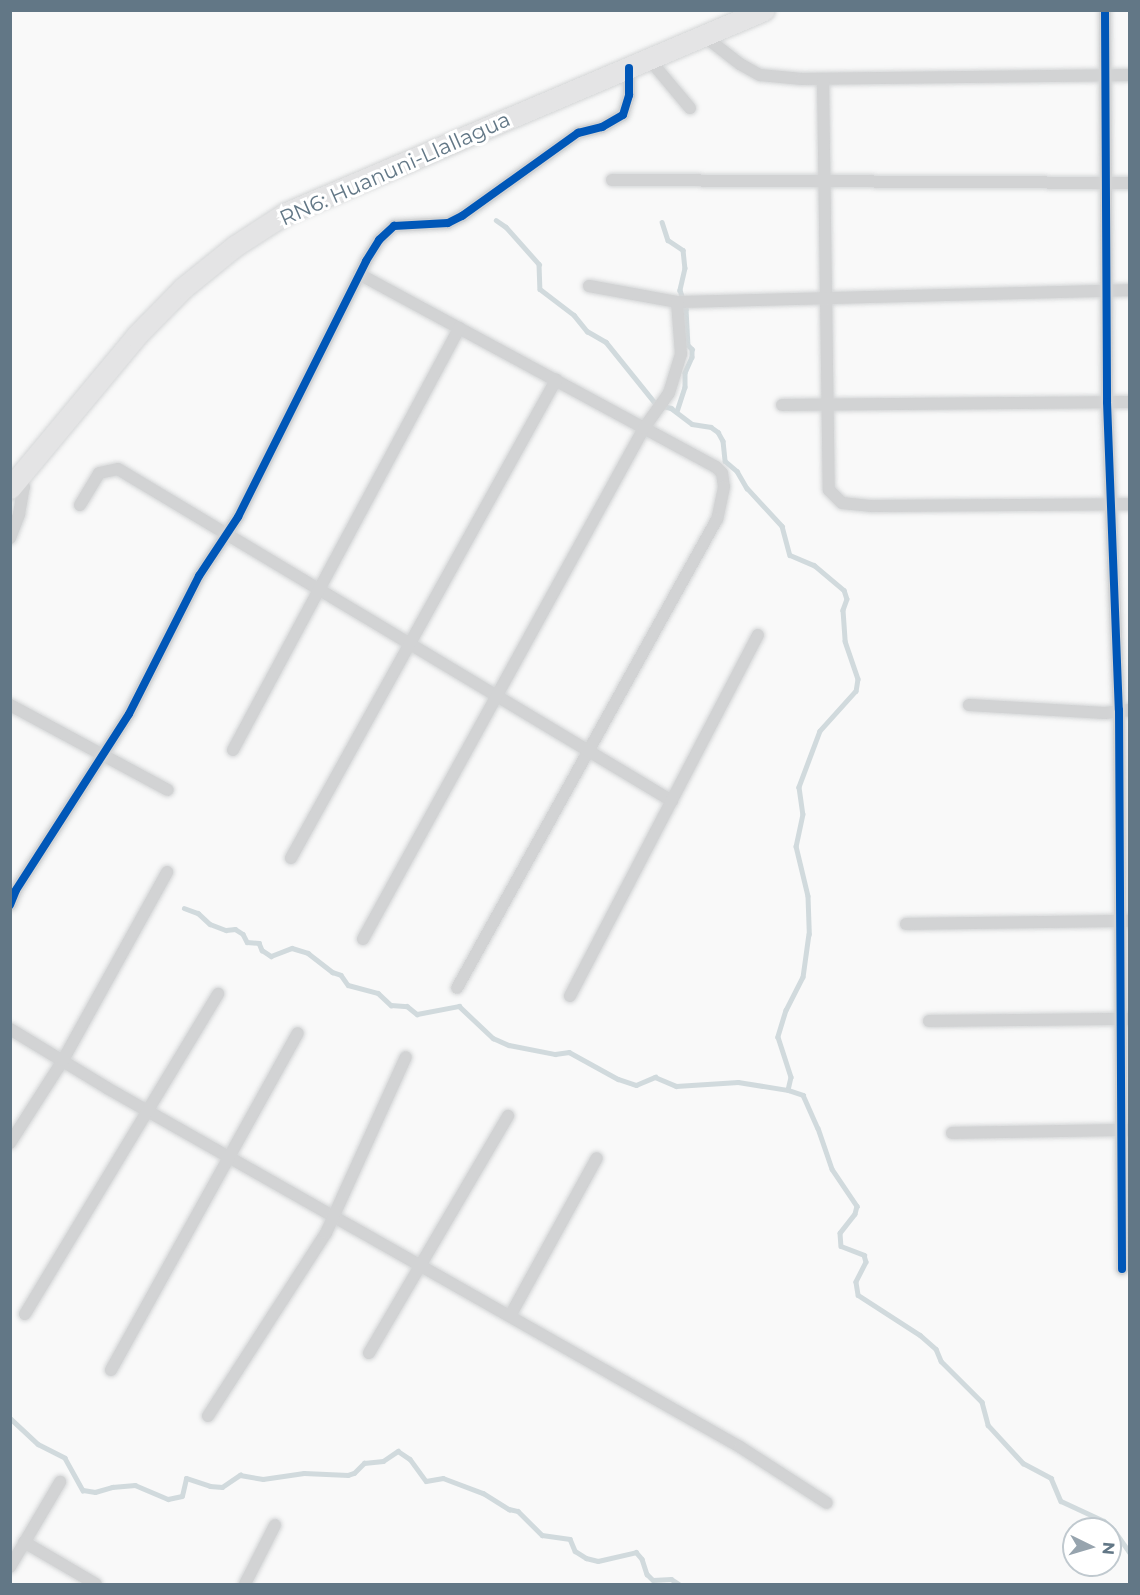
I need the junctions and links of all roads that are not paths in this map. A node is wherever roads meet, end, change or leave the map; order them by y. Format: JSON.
{"nodes":[{"id":1,"x":764,"y":10,"type":"edge"},
{"id":2,"x":1105,"y":10,"type":"edge"},
{"id":3,"x":704,"y":36,"type":"junction"},
{"id":4,"x":649,"y":59,"type":"junction"},
{"id":5,"x":629,"y":68,"type":"junction"},
{"id":6,"x":1106,"y":75,"type":"junction"},
{"id":7,"x":1130,"y":75,"type":"edge"},
{"id":8,"x":823,"y":80,"type":"junction"},
{"id":9,"x":690,"y":108,"type":"dead end"},
{"id":10,"x":612,"y":180,"type":"dead end"},
{"id":11,"x":825,"y":181,"type":"junction"},
{"id":12,"x":1104,"y":183,"type":"junction"},
{"id":13,"x":1130,"y":183,"type":"edge"},
{"id":14,"x":359,"y":274,"type":"junction"},
{"id":15,"x":589,"y":286,"type":"dead end"},
{"id":16,"x":1105,"y":290,"type":"junction"},
{"id":17,"x":1130,"y":290,"type":"edge"},
{"id":18,"x":828,"y":297,"type":"junction"},
{"id":19,"x":677,"y":302,"type":"junction"},
{"id":20,"x":459,"y":328,"type":"junction"},
{"id":21,"x":556,"y":380,"type":"junction"},
{"id":22,"x":1107,"y":402,"type":"junction"},
{"id":23,"x":1130,"y":402,"type":"edge"},
{"id":24,"x":782,"y":405,"type":"dead end"},
{"id":25,"x":828,"y":405,"type":"junction"},
{"id":26,"x":644,"y":428,"type":"junction"},
{"id":27,"x":15,"y":481,"type":"edge"},
{"id":28,"x":1112,"y":504,"type":"junction"},
{"id":29,"x":1130,"y":504,"type":"edge"},
{"id":30,"x":80,"y":505,"type":"dead end"},
{"id":31,"x":226,"y":534,"type":"junction"},
{"id":32,"x":10,"y":538,"type":"edge"},
{"id":33,"x":320,"y":590,"type":"junction"},
{"id":34,"x":758,"y":635,"type":"dead end"},
{"id":35,"x":409,"y":643,"type":"junction"},
{"id":36,"x":498,"y":696,"type":"junction"},
{"id":37,"x":10,"y":705,"type":"edge"},
{"id":38,"x":969,"y":705,"type":"dead end"},
{"id":39,"x":1124,"y":711,"type":"edge"},
{"id":40,"x":233,"y":750,"type":"dead end"},
{"id":41,"x":589,"y":750,"type":"junction"},
{"id":42,"x":102,"y":755,"type":"junction"},
{"id":43,"x":168,"y":790,"type":"dead end"},
{"id":44,"x":672,"y":801,"type":"junction"},
{"id":45,"x":291,"y":858,"type":"dead end"},
{"id":46,"x":167,"y":872,"type":"dead end"},
{"id":47,"x":10,"y":905,"type":"edge"},
{"id":48,"x":1125,"y":921,"type":"edge"},
{"id":49,"x":906,"y":924,"type":"dead end"},
{"id":50,"x":363,"y":939,"type":"dead end"},
{"id":51,"x":457,"y":988,"type":"dead end"},
{"id":52,"x":218,"y":994,"type":"dead end"},
{"id":53,"x":570,"y":996,"type":"dead end"},
{"id":54,"x":1125,"y":1019,"type":"edge"},
{"id":55,"x":929,"y":1021,"type":"dead end"},
{"id":56,"x":10,"y":1029,"type":"edge"},
{"id":57,"x":298,"y":1033,"type":"dead end"},
{"id":58,"x":406,"y":1057,"type":"dead end"},
{"id":59,"x":63,"y":1060,"type":"junction"},
{"id":60,"x":148,"y":1111,"type":"junction"},
{"id":61,"x":508,"y":1116,"type":"dead end"},
{"id":62,"x":1125,"y":1130,"type":"edge"},
{"id":63,"x":952,"y":1133,"type":"dead end"},
{"id":64,"x":10,"y":1143,"type":"edge"},
{"id":65,"x":230,"y":1158,"type":"junction"},
{"id":66,"x":597,"y":1158,"type":"dead end"},
{"id":67,"x":334,"y":1217,"type":"junction"},
{"id":68,"x":420,"y":1265,"type":"junction"},
{"id":69,"x":1122,"y":1269,"type":"dead end"},
{"id":70,"x":25,"y":1314,"type":"dead end"},
{"id":71,"x":510,"y":1316,"type":"junction"},
{"id":72,"x":369,"y":1353,"type":"dead end"},
{"id":73,"x":111,"y":1370,"type":"dead end"},
{"id":74,"x":208,"y":1416,"type":"dead end"},
{"id":75,"x":60,"y":1482,"type":"dead end"},
{"id":76,"x":827,"y":1503,"type":"dead end"},
{"id":77,"x":275,"y":1525,"type":"dead end"},
{"id":78,"x":24,"y":1542,"type":"junction"},
{"id":79,"x":10,"y":1567,"type":"edge"},
{"id":80,"x":96,"y":1584,"type":"edge"},
{"id":81,"x":244,"y":1584,"type":"edge"}],
"edges":[{"from":1,"to":3,"type":"highway","name":"RN6: Huanuni-Llallagua"},
{"from":2,"to":6,"type":"street"},
{"from":3,"to":4,"type":"highway","name":"RN6: Huanuni-Llallagua"},
{"from":3,"to":8,"type":"street"},
{"from":4,"to":5,"type":"highway","name":"RN6: Huanuni-Llallagua"},
{"from":4,"to":9,"type":"street"},
{"from":5,"to":14,"type":"street"},
{"from":5,"to":27,"type":"highway","name":"RN6: Huanuni-Llallagua"},
{"from":6,"to":7,"type":"street"},
{"from":6,"to":8,"type":"street"},
{"from":6,"to":12,"type":"street"},
{"from":8,"to":11,"type":"street"},
{"from":10,"to":11,"type":"street"},
{"from":11,"to":12,"type":"street"},
{"from":11,"to":18,"type":"street"},
{"from":12,"to":13,"type":"street"},
{"from":12,"to":16,"type":"street"},
{"from":14,"to":20,"type":"street"},
{"from":14,"to":31,"type":"street"},
{"from":15,"to":19,"type":"street"},
{"from":16,"to":17,"type":"street"},
{"from":16,"to":18,"type":"street"},
{"from":16,"to":22,"type":"street"},
{"from":18,"to":19,"type":"street"},
{"from":18,"to":25,"type":"street"},
{"from":19,"to":26,"type":"street"},
{"from":20,"to":21,"type":"street"},
{"from":20,"to":33,"type":"street"},
{"from":21,"to":26,"type":"street"},
{"from":21,"to":35,"type":"street"},
{"from":22,"to":23,"type":"street"},
{"from":22,"to":25,"type":"street"},
{"from":22,"to":28,"type":"street"},
{"from":24,"to":25,"type":"street"},
{"from":25,"to":28,"type":"street"},
{"from":26,"to":36,"type":"street"},
{"from":26,"to":41,"type":"street"},
{"from":27,"to":32,"type":"street"},
{"from":28,"to":29,"type":"street"},
{"from":28,"to":39,"type":"street"},
{"from":30,"to":31,"type":"street"},
{"from":31,"to":33,"type":"street"},
{"from":31,"to":42,"type":"street"},
{"from":33,"to":35,"type":"street"},
{"from":33,"to":40,"type":"street"},
{"from":34,"to":44,"type":"street"},
{"from":35,"to":36,"type":"street"},
{"from":35,"to":45,"type":"street"},
{"from":36,"to":41,"type":"street"},
{"from":36,"to":50,"type":"street"},
{"from":37,"to":42,"type":"street"},
{"from":38,"to":39,"type":"street"},
{"from":39,"to":48,"type":"street"},
{"from":41,"to":44,"type":"street"},
{"from":41,"to":51,"type":"street"},
{"from":42,"to":43,"type":"street"},
{"from":42,"to":47,"type":"street"},
{"from":44,"to":53,"type":"street"},
{"from":46,"to":59,"type":"street"},
{"from":48,"to":49,"type":"street"},
{"from":48,"to":54,"type":"street"},
{"from":52,"to":60,"type":"street"},
{"from":54,"to":55,"type":"street"},
{"from":54,"to":62,"type":"street"},
{"from":56,"to":59,"type":"street"},
{"from":57,"to":65,"type":"street"},
{"from":58,"to":67,"type":"street"},
{"from":59,"to":60,"type":"street"},
{"from":59,"to":64,"type":"street"},
{"from":60,"to":65,"type":"street"},
{"from":60,"to":70,"type":"street"},
{"from":61,"to":68,"type":"street"},
{"from":62,"to":63,"type":"street"},
{"from":62,"to":69,"type":"street"},
{"from":65,"to":67,"type":"street"},
{"from":65,"to":73,"type":"street"},
{"from":66,"to":71,"type":"street"},
{"from":67,"to":68,"type":"street"},
{"from":67,"to":74,"type":"street"},
{"from":68,"to":71,"type":"street"},
{"from":68,"to":72,"type":"street"},
{"from":71,"to":76,"type":"street"},
{"from":75,"to":78,"type":"street"},
{"from":77,"to":81,"type":"street"},
{"from":78,"to":79,"type":"street"},
{"from":78,"to":80,"type":"street"}]}
